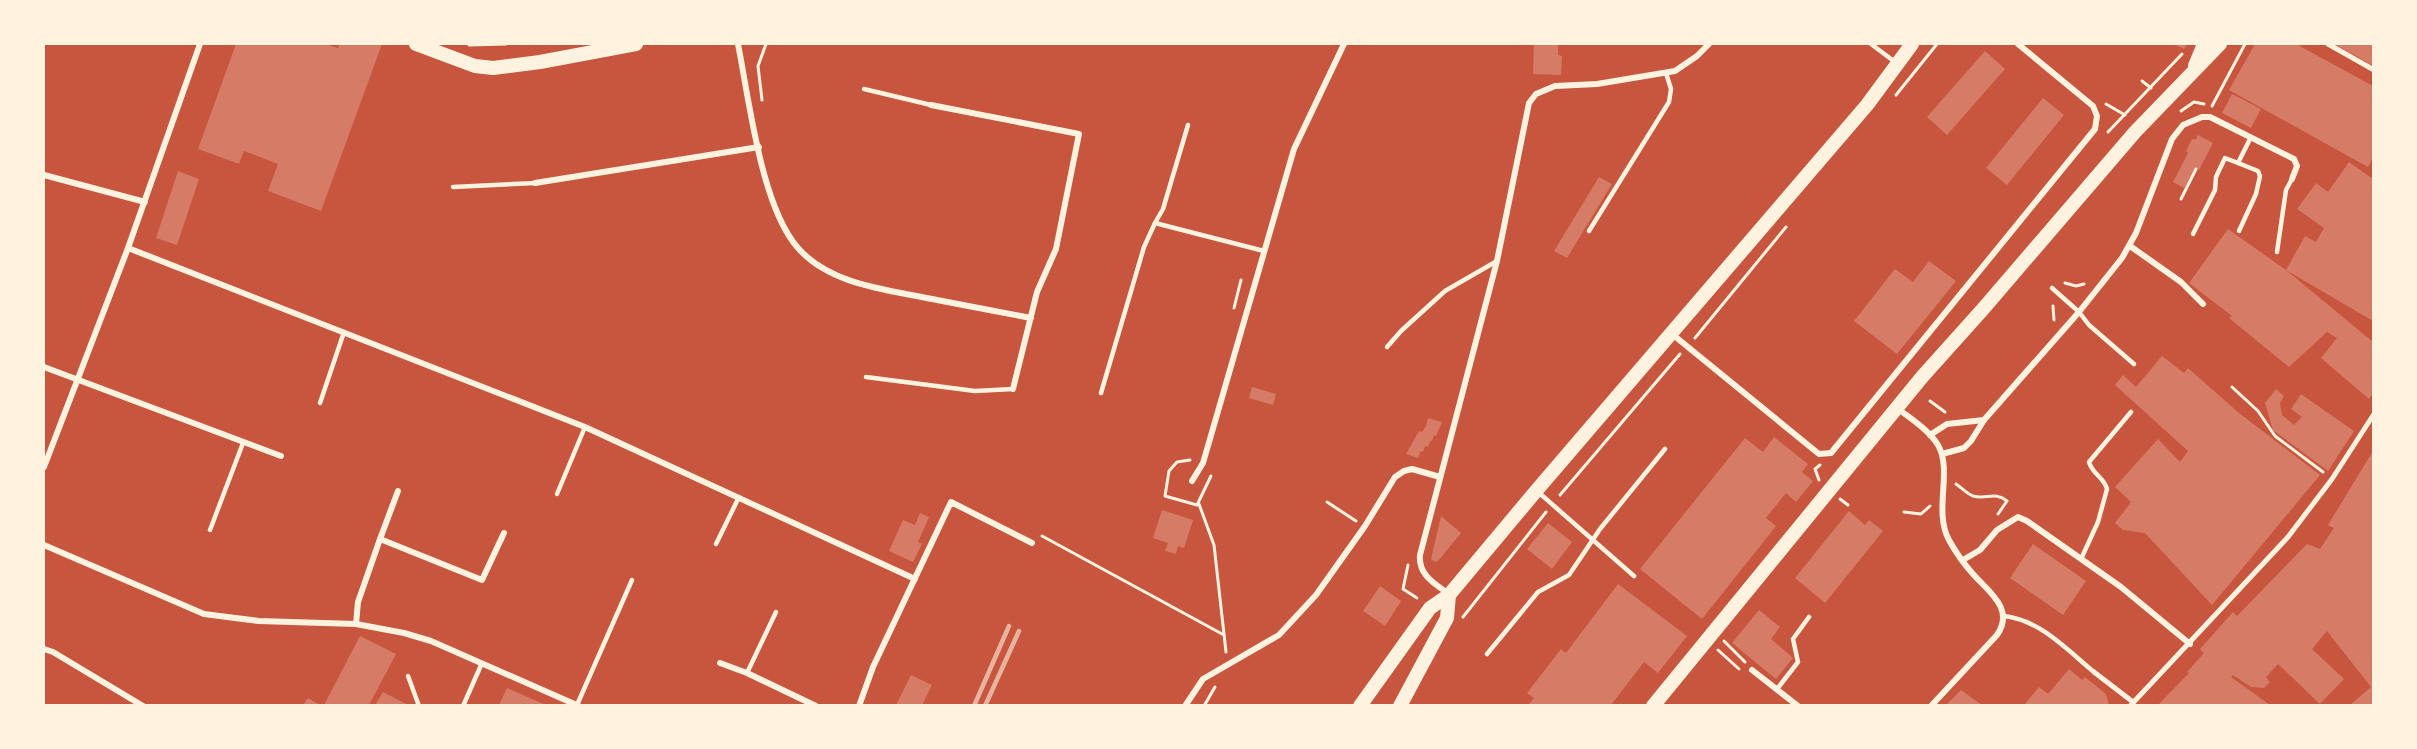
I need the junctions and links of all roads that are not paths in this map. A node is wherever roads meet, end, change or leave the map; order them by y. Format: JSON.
{"nodes":[{"id":1,"x":200,"y":44,"type":"edge"},
{"id":2,"x":416,"y":44,"type":"edge"},
{"id":3,"x":636,"y":44,"type":"edge"},
{"id":4,"x":738,"y":44,"type":"edge"},
{"id":5,"x":1344,"y":44,"type":"edge"},
{"id":6,"x":1709,"y":44,"type":"edge"},
{"id":7,"x":1871,"y":44,"type":"edge"},
{"id":8,"x":1912,"y":44,"type":"edge"},
{"id":9,"x":2018,"y":44,"type":"edge"},
{"id":10,"x":2204,"y":44,"type":"edge"},
{"id":11,"x":2220,"y":44,"type":"edge"},
{"id":12,"x":2328,"y":44,"type":"edge"},
{"id":13,"x":1898,"y":64,"type":"junction"},
{"id":14,"x":2373,"y":70,"type":"edge"},
{"id":15,"x":2193,"y":71,"type":"junction"},
{"id":16,"x":1666,"y":73,"type":"junction"},
{"id":17,"x":864,"y":89,"type":"dead end"},
{"id":18,"x":931,"y":105,"type":"joint"},
{"id":19,"x":1188,"y":125,"type":"dead end"},
{"id":20,"x":2251,"y":136,"type":"junction"},
{"id":21,"x":759,"y":147,"type":"junction"},
{"id":22,"x":2238,"y":163,"type":"junction"},
{"id":23,"x":44,"y":175,"type":"edge"},
{"id":24,"x":2292,"y":178,"type":"joint"},
{"id":25,"x":535,"y":183,"type":"joint"},
{"id":26,"x":453,"y":187,"type":"dead end"},
{"id":27,"x":145,"y":202,"type":"junction"},
{"id":28,"x":1155,"y":223,"type":"junction"},
{"id":29,"x":1589,"y":231,"type":"dead end"},
{"id":30,"x":2239,"y":231,"type":"dead end"},
{"id":31,"x":2193,"y":234,"type":"dead end"},
{"id":32,"x":2130,"y":246,"type":"junction"},
{"id":33,"x":128,"y":249,"type":"junction"},
{"id":34,"x":1264,"y":251,"type":"junction"},
{"id":35,"x":2277,"y":252,"type":"dead end"},
{"id":36,"x":1497,"y":261,"type":"junction"},
{"id":37,"x":2052,"y":288,"type":"road end"},
{"id":38,"x":2203,"y":304,"type":"dead end"},
{"id":39,"x":2079,"y":312,"type":"junction"},
{"id":40,"x":1031,"y":318,"type":"junction"},
{"id":41,"x":344,"y":332,"type":"junction"},
{"id":42,"x":1672,"y":333,"type":"junction"},
{"id":43,"x":1387,"y":346,"type":"dead end"},
{"id":44,"x":2134,"y":364,"type":"dead end"},
{"id":45,"x":44,"y":368,"type":"edge"},
{"id":46,"x":867,"y":376,"type":"dead end"},
{"id":47,"x":78,"y":381,"type":"junction"},
{"id":48,"x":1013,"y":389,"type":"joint"},
{"id":49,"x":1101,"y":393,"type":"dead end"},
{"id":50,"x":320,"y":403,"type":"dead end"},
{"id":51,"x":1897,"y":408,"type":"junction"},
{"id":52,"x":2131,"y":412,"type":"dead end"},
{"id":53,"x":2373,"y":414,"type":"edge"},
{"id":54,"x":1984,"y":420,"type":"junction"},
{"id":55,"x":585,"y":427,"type":"junction"},
{"id":56,"x":1930,"y":435,"type":"junction"},
{"id":57,"x":243,"y":443,"type":"junction"},
{"id":58,"x":1665,"y":449,"type":"dead end"},
{"id":59,"x":1942,"y":454,"type":"junction"},
{"id":60,"x":280,"y":456,"type":"dead end"},
{"id":61,"x":44,"y":467,"type":"edge"},
{"id":62,"x":1440,"y":477,"type":"junction"},
{"id":63,"x":1192,"y":481,"type":"dead end"},
{"id":64,"x":398,"y":491,"type":"dead end"},
{"id":65,"x":1536,"y":491,"type":"junction"},
{"id":66,"x":557,"y":494,"type":"dead end"},
{"id":67,"x":739,"y":496,"type":"junction"},
{"id":68,"x":210,"y":530,"type":"dead end"},
{"id":69,"x":504,"y":533,"type":"dead end"},
{"id":70,"x":380,"y":539,"type":"junction"},
{"id":71,"x":1592,"y":541,"type":"junction"},
{"id":72,"x":1032,"y":543,"type":"dead end"},
{"id":73,"x":716,"y":544,"type":"dead end"},
{"id":74,"x":44,"y":545,"type":"edge"},
{"id":75,"x":2081,"y":559,"type":"junction"},
{"id":76,"x":1963,"y":560,"type":"junction"},
{"id":77,"x":1634,"y":576,"type":"dead end"},
{"id":78,"x":915,"y":579,"type":"junction"},
{"id":79,"x":632,"y":580,"type":"dead end"},
{"id":80,"x":1449,"y":595,"type":"junction"},
{"id":81,"x":776,"y":612,"type":"dead end"},
{"id":82,"x":2004,"y":616,"type":"junction"},
{"id":83,"x":1809,"y":617,"type":"dead end"},
{"id":84,"x":356,"y":624,"type":"junction"},
{"id":85,"x":2190,"y":644,"type":"junction"},
{"id":86,"x":44,"y":649,"type":"edge"},
{"id":87,"x":1487,"y":654,"type":"dead end"},
{"id":88,"x":482,"y":663,"type":"junction"},
{"id":89,"x":720,"y":663,"type":"dead end"},
{"id":90,"x":1752,"y":670,"type":"road end"},
{"id":91,"x":2094,"y":672,"type":"joint"},
{"id":92,"x":747,"y":673,"type":"junction"},
{"id":93,"x":408,"y":676,"type":"dead end"},
{"id":94,"x":1777,"y":689,"type":"junction"},
{"id":95,"x":2132,"y":704,"type":"edge"},
{"id":96,"x":143,"y":705,"type":"edge"},
{"id":97,"x":419,"y":705,"type":"edge"},
{"id":98,"x":463,"y":705,"type":"edge"},
{"id":99,"x":578,"y":705,"type":"edge"},
{"id":100,"x":816,"y":705,"type":"edge"},
{"id":101,"x":859,"y":705,"type":"edge"},
{"id":102,"x":1185,"y":705,"type":"edge"},
{"id":103,"x":1360,"y":705,"type":"edge"},
{"id":104,"x":1400,"y":705,"type":"edge"},
{"id":105,"x":1653,"y":705,"type":"edge"},
{"id":106,"x":1798,"y":705,"type":"edge"},
{"id":107,"x":1931,"y":705,"type":"edge"}],
"edges":[{"from":1,"to":27,"type":"street"},
{"from":2,"to":3,"type":"main road"},
{"from":4,"to":21,"type":"street"},
{"from":5,"to":34,"type":"street"},
{"from":6,"to":16,"type":"street"},
{"from":7,"to":13,"type":"lane"},
{"from":8,"to":13,"type":"main road"},
{"from":9,"to":42,"type":"street"},
{"from":10,"to":15,"type":"main road"},
{"from":11,"to":15,"type":"main road"},
{"from":12,"to":14,"type":"street"},
{"from":13,"to":42,"type":"main road"},
{"from":15,"to":51,"type":"main road"},
{"from":16,"to":29,"type":"lane"},
{"from":16,"to":36,"type":"street"},
{"from":17,"to":18,"type":"lane"},
{"from":18,"to":40,"type":"street"},
{"from":19,"to":28,"type":"lane"},
{"from":20,"to":22,"type":"lane"},
{"from":20,"to":24,"type":"street"},
{"from":20,"to":32,"type":"street"},
{"from":21,"to":25,"type":"street"},
{"from":21,"to":40,"type":"street"},
{"from":22,"to":30,"type":"lane"},
{"from":22,"to":31,"type":"lane"},
{"from":23,"to":27,"type":"street"},
{"from":24,"to":35,"type":"lane"},
{"from":25,"to":26,"type":"lane"},
{"from":27,"to":33,"type":"street"},
{"from":28,"to":34,"type":"lane"},
{"from":28,"to":49,"type":"lane"},
{"from":32,"to":38,"type":"street"},
{"from":32,"to":39,"type":"street"},
{"from":33,"to":41,"type":"street"},
{"from":33,"to":47,"type":"street"},
{"from":34,"to":63,"type":"street"},
{"from":36,"to":43,"type":"lane"},
{"from":36,"to":62,"type":"street"},
{"from":37,"to":39,"type":"lane"},
{"from":39,"to":44,"type":"lane"},
{"from":39,"to":54,"type":"street"},
{"from":40,"to":48,"type":"street"},
{"from":41,"to":50,"type":"lane"},
{"from":41,"to":55,"type":"street"},
{"from":42,"to":65,"type":"main road"},
{"from":45,"to":47,"type":"street"},
{"from":46,"to":48,"type":"lane"},
{"from":47,"to":57,"type":"street"},
{"from":47,"to":61,"type":"street"},
{"from":51,"to":56,"type":"street"},
{"from":51,"to":105,"type":"main road"},
{"from":52,"to":75,"type":"lane"},
{"from":53,"to":85,"type":"street"},
{"from":54,"to":56,"type":"street"},
{"from":54,"to":59,"type":"street"},
{"from":55,"to":66,"type":"lane"},
{"from":55,"to":67,"type":"street"},
{"from":56,"to":59,"type":"street"},
{"from":57,"to":60,"type":"street"},
{"from":57,"to":68,"type":"lane"},
{"from":58,"to":71,"type":"lane"},
{"from":59,"to":76,"type":"street"},
{"from":62,"to":80,"type":"street"},
{"from":62,"to":102,"type":"street"},
{"from":64,"to":70,"type":"street"},
{"from":65,"to":71,"type":"lane"},
{"from":65,"to":80,"type":"main road"},
{"from":67,"to":73,"type":"lane"},
{"from":67,"to":78,"type":"street"},
{"from":69,"to":70,"type":"street"},
{"from":70,"to":84,"type":"street"},
{"from":71,"to":77,"type":"lane"},
{"from":71,"to":87,"type":"lane"},
{"from":72,"to":78,"type":"street"},
{"from":74,"to":84,"type":"street"},
{"from":75,"to":76,"type":"street"},
{"from":75,"to":85,"type":"street"},
{"from":76,"to":82,"type":"street"},
{"from":78,"to":101,"type":"street"},
{"from":79,"to":99,"type":"lane"},
{"from":80,"to":103,"type":"main road"},
{"from":80,"to":104,"type":"main road"},
{"from":81,"to":92,"type":"lane"},
{"from":82,"to":91,"type":"lane"},
{"from":82,"to":107,"type":"street"},
{"from":83,"to":94,"type":"lane"},
{"from":84,"to":88,"type":"street"},
{"from":85,"to":95,"type":"street"},
{"from":86,"to":96,"type":"street"},
{"from":88,"to":98,"type":"lane"},
{"from":88,"to":99,"type":"street"},
{"from":89,"to":92,"type":"street"},
{"from":90,"to":94,"type":"street"},
{"from":91,"to":95,"type":"street"},
{"from":92,"to":100,"type":"street"},
{"from":93,"to":97,"type":"lane"},
{"from":94,"to":106,"type":"street"}]}
